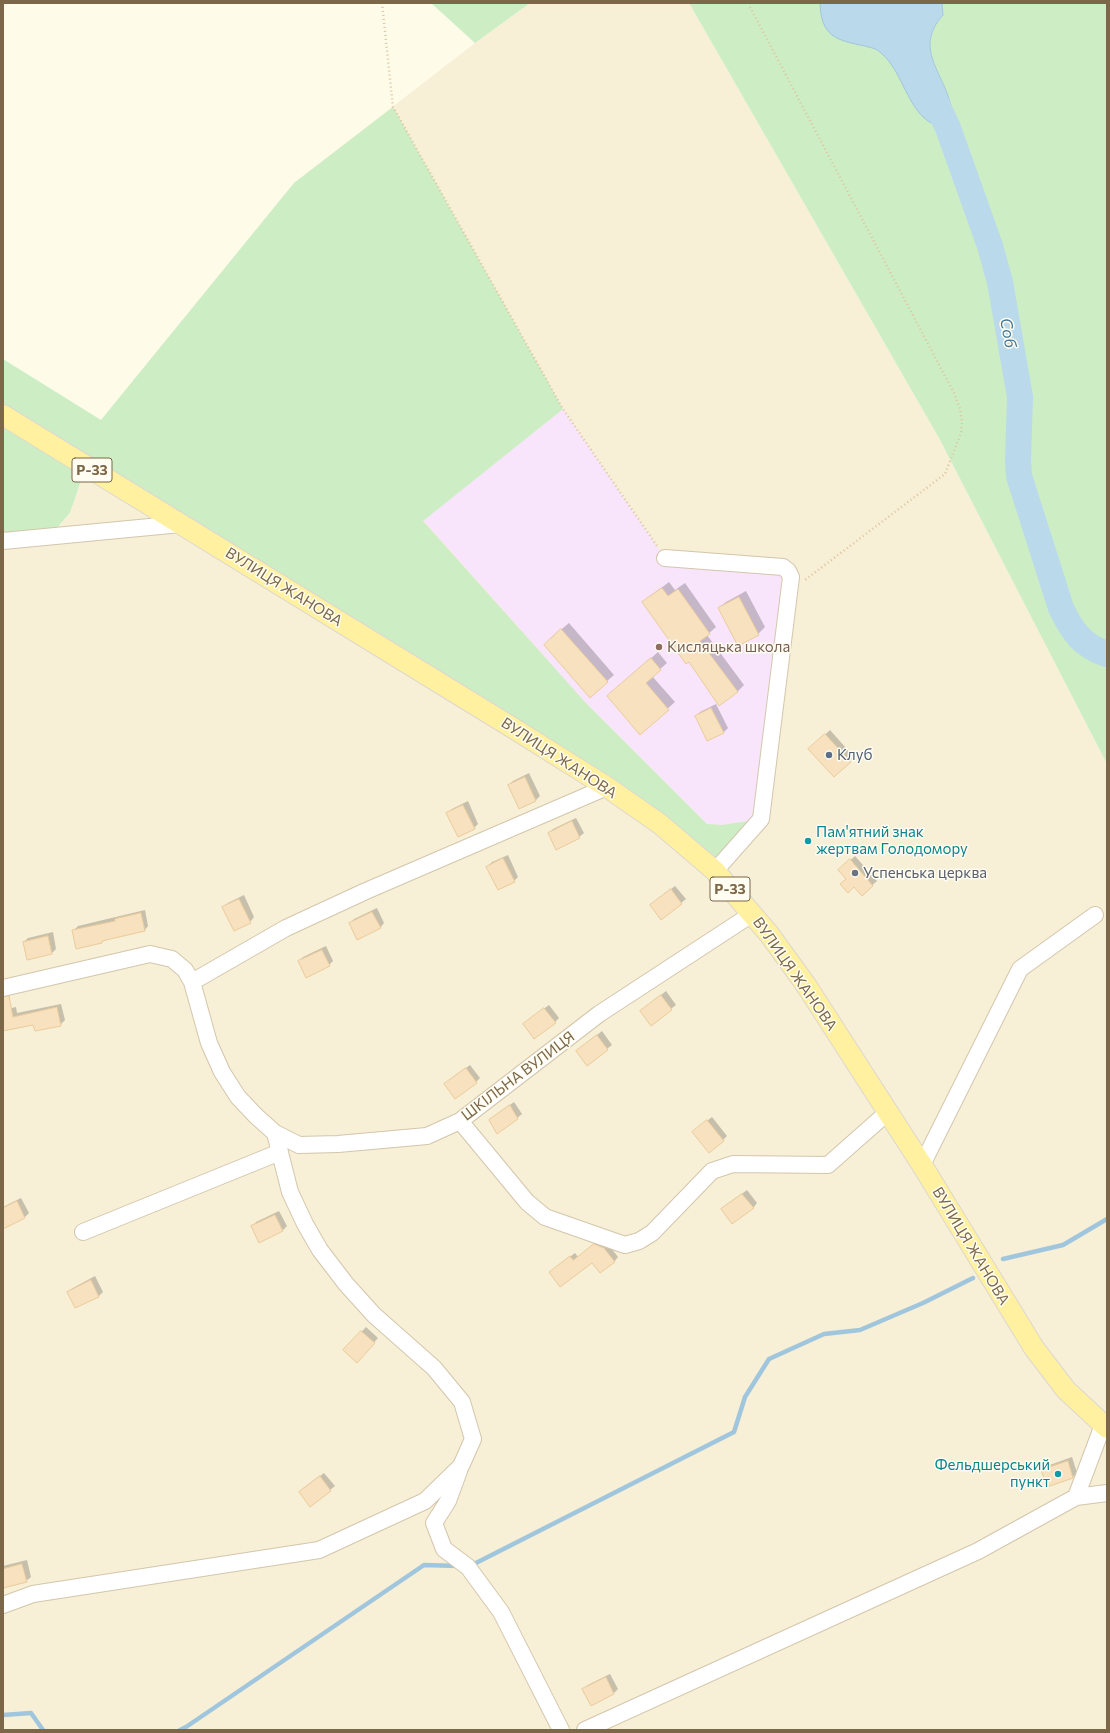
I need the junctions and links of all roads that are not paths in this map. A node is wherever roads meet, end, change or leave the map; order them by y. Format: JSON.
{"nodes":[{"id":1,"x":3,"y":415,"type":"edge"},
{"id":2,"x":181,"y":524,"type":"junction"},
{"id":3,"x":3,"y":541,"type":"edge"},
{"id":4,"x":665,"y":558,"type":"road end"},
{"id":5,"x":607,"y":787,"type":"junction"},
{"id":6,"x":715,"y":871,"type":"junction"},
{"id":7,"x":752,"y":914,"type":"junction"},
{"id":8,"x":1095,"y":915,"type":"dead end"},
{"id":9,"x":192,"y":982,"type":"junction"},
{"id":10,"x":3,"y":988,"type":"edge"},
{"id":11,"x":888,"y":1112,"type":"junction"},
{"id":12,"x":460,"y":1121,"type":"junction"},
{"id":13,"x":275,"y":1133,"type":"junction"},
{"id":14,"x":280,"y":1152,"type":"junction"},
{"id":15,"x":922,"y":1165,"type":"junction"},
{"id":16,"x":83,"y":1232,"type":"dead end"},
{"id":17,"x":1105,"y":1427,"type":"edge"},
{"id":18,"x":460,"y":1467,"type":"junction"},
{"id":19,"x":1107,"y":1493,"type":"edge"},
{"id":20,"x":1076,"y":1497,"type":"junction"},
{"id":21,"x":3,"y":1605,"type":"edge"},
{"id":22,"x":592,"y":1728,"type":"edge"},
{"id":23,"x":561,"y":1730,"type":"edge"}],
"edges":[{"from":1,"to":2,"type":"main road","number":"Р-33"},
{"from":2,"to":3,"type":"street"},
{"from":2,"to":5,"type":"main road","name":"ВУЛИЦЯ ЖАНОВА","number":"Р-33"},
{"from":4,"to":6,"type":"street"},
{"from":5,"to":6,"type":"main road","name":"ВУЛИЦЯ ЖАНОВА","number":"Р-33"},
{"from":5,"to":9,"type":"street"},
{"from":6,"to":7,"type":"main road","name":"ВУЛИЦЯ ЖАНОВА","number":"Р-33"},
{"from":7,"to":11,"type":"main road","name":"ВУЛИЦЯ ЖАНОВА","number":"Р-33"},
{"from":7,"to":12,"type":"street","name":"ШКІЛЬНА ВУЛИЦЯ"},
{"from":8,"to":15,"type":"street"},
{"from":9,"to":10,"type":"street","name":"ШКІЛЬНА ВУЛИЦЯ"},
{"from":9,"to":13,"type":"street","name":"ШКІЛЬНА ВУЛИЦЯ"},
{"from":11,"to":12,"type":"street"},
{"from":11,"to":15,"type":"main road","name":"ВУЛИЦЯ ЖАНОВА","number":"Р-33"},
{"from":12,"to":13,"type":"street","name":"ШКІЛЬНА ВУЛИЦЯ"},
{"from":13,"to":14,"type":"street"},
{"from":14,"to":16,"type":"street"},
{"from":14,"to":18,"type":"street"},
{"from":15,"to":17,"type":"main road","name":"ВУЛИЦЯ ЖАНОВА","number":"Р-33"},
{"from":17,"to":20,"type":"street"},
{"from":18,"to":21,"type":"street"},
{"from":18,"to":23,"type":"street"},
{"from":19,"to":20,"type":"street"},
{"from":20,"to":22,"type":"street"}]}
